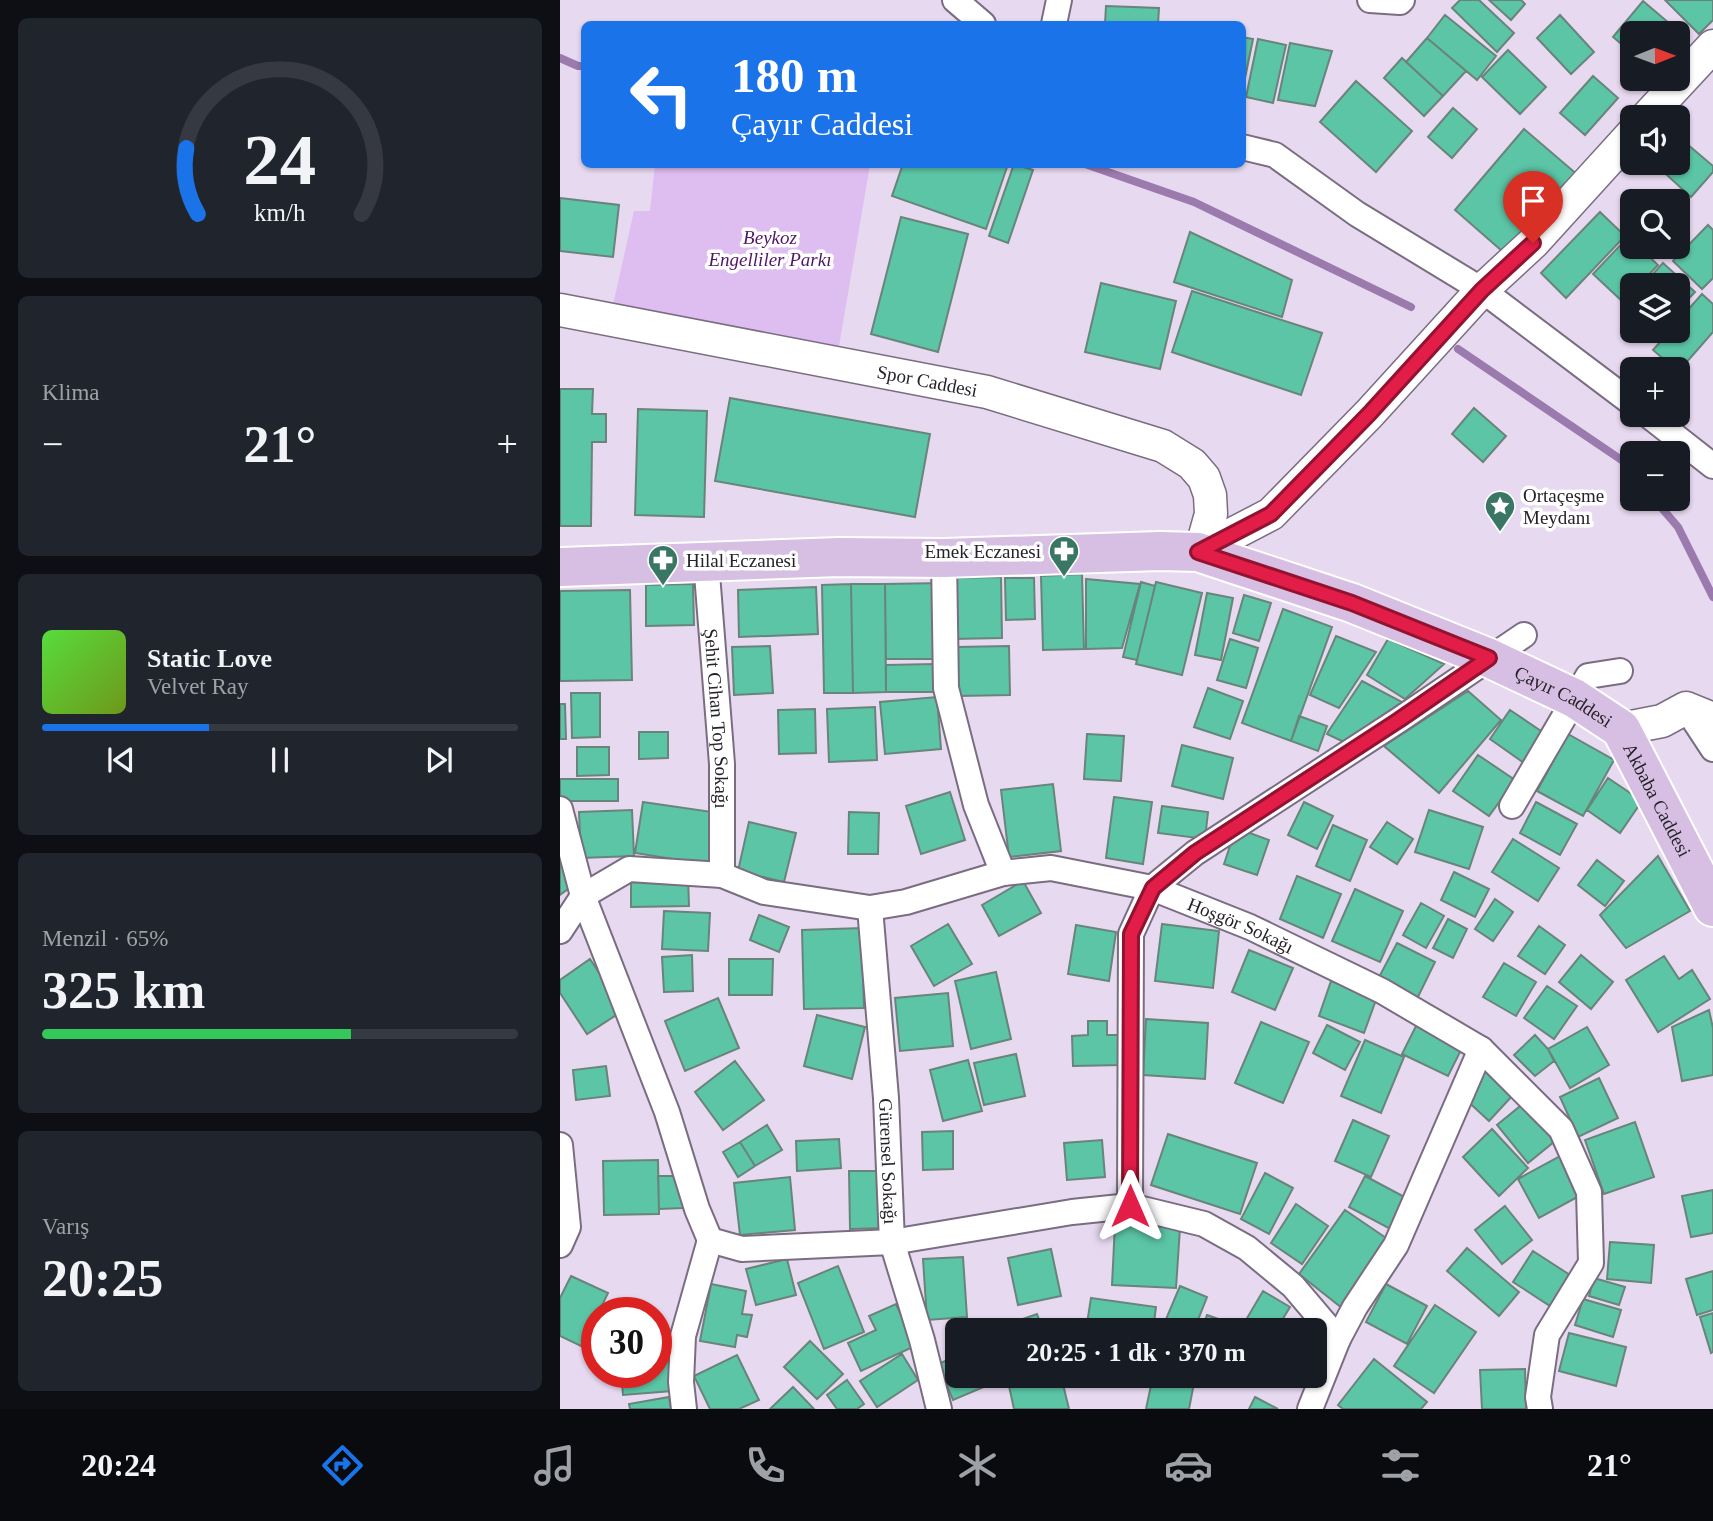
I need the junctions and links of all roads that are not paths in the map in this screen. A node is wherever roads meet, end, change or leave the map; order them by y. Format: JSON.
{"nodes":[{"id":1,"x":955,"y":0,"type":"edge"},
{"id":2,"x":1059,"y":0,"type":"edge"},
{"id":3,"x":1370,"y":0,"type":"edge"},
{"id":4,"x":1402,"y":0,"type":"edge"},
{"id":5,"x":980,"y":21,"type":"edge"},
{"id":6,"x":1055,"y":21,"type":"edge"},
{"id":7,"x":1713,"y":46,"type":"edge"},
{"id":8,"x":1658,"y":105,"type":"edge"},
{"id":9,"x":1620,"y":147,"type":"edge"},
{"id":10,"x":1246,"y":148,"type":"edge"},
{"id":11,"x":1482,"y":290,"type":"junction"},
{"id":12,"x":560,"y":310,"type":"edge"},
{"id":13,"x":1620,"y":394,"type":"edge"},
{"id":14,"x":1663,"y":427,"type":"edge"},
{"id":15,"x":1713,"y":466,"type":"edge"},
{"id":16,"x":1198,"y":552,"type":"junction"},
{"id":17,"x":944,"y":558,"type":"junction"},
{"id":18,"x":706,"y":561,"type":"junction"},
{"id":19,"x":560,"y":567,"type":"edge"},
{"id":20,"x":1524,"y":635,"type":"dead end"},
{"id":21,"x":1489,"y":658,"type":"junction"},
{"id":22,"x":1620,"y":671,"type":"dead end"},
{"id":23,"x":1574,"y":698,"type":"junction"},
{"id":24,"x":1700,"y":713,"type":"edge"},
{"id":25,"x":1621,"y":729,"type":"junction"},
{"id":26,"x":1713,"y":748,"type":"edge"},
{"id":27,"x":1512,"y":806,"type":"dead end"},
{"id":28,"x":560,"y":809,"type":"edge"},
{"id":29,"x":1003,"y":873,"type":"junction"},
{"id":30,"x":722,"y":875,"type":"junction"},
{"id":31,"x":1153,"y":888,"type":"junction"},
{"id":32,"x":583,"y":896,"type":"junction"},
{"id":33,"x":1713,"y":907,"type":"edge"},
{"id":34,"x":870,"y":908,"type":"junction"},
{"id":35,"x":560,"y":931,"type":"edge"},
{"id":36,"x":1481,"y":1049,"type":"junction"},
{"id":37,"x":560,"y":1145,"type":"edge"},
{"id":38,"x":1130,"y":1206,"type":"junction"},
{"id":39,"x":710,"y":1240,"type":"junction"},
{"id":40,"x":892,"y":1242,"type":"junction"},
{"id":41,"x":560,"y":1245,"type":"edge"},
{"id":42,"x":1338,"y":1339,"type":"junction"},
{"id":43,"x":684,"y":1409,"type":"edge"},
{"id":44,"x":939,"y":1409,"type":"edge"},
{"id":45,"x":1310,"y":1409,"type":"edge"},
{"id":46,"x":1540,"y":1409,"type":"edge"}],
"edges":[{"from":1,"to":5,"type":"street"},
{"from":2,"to":6,"type":"street"},
{"from":3,"to":4,"type":"street"},
{"from":7,"to":8,"type":"street"},
{"from":9,"to":11,"type":"street"},
{"from":10,"to":11,"type":"street"},
{"from":11,"to":13,"type":"street"},
{"from":11,"to":16,"type":"street"},
{"from":12,"to":16,"type":"street","name":"Spor Caddesi"},
{"from":14,"to":15,"type":"street"},
{"from":16,"to":17,"type":"main road","name":"Çayır Caddesi"},
{"from":16,"to":21,"type":"main road","name":"Çayır Caddesi"},
{"from":17,"to":18,"type":"main road","name":"Çayır Caddesi"},
{"from":17,"to":29,"type":"street"},
{"from":18,"to":19,"type":"main road","name":"Çayır Caddesi"},
{"from":18,"to":30,"type":"street","name":"Şehit Cihan Top Sokağı"},
{"from":20,"to":21,"type":"street"},
{"from":21,"to":23,"type":"main road","name":"Çayır Caddesi"},
{"from":21,"to":31,"type":"street"},
{"from":22,"to":23,"type":"street"},
{"from":23,"to":25,"type":"main road","name":"Çayır Caddesi"},
{"from":23,"to":27,"type":"street"},
{"from":24,"to":25,"type":"street"},
{"from":24,"to":26,"type":"street"},
{"from":25,"to":33,"type":"main road","name":"Akbaba Caddesi"},
{"from":28,"to":32,"type":"street"},
{"from":29,"to":31,"type":"street","name":"Hoşgör Sokağı"},
{"from":29,"to":34,"type":"street","name":"Hoşgör Sokağı"},
{"from":30,"to":32,"type":"street","name":"Hoşgör Sokağı"},
{"from":30,"to":34,"type":"street","name":"Hoşgör Sokağı"},
{"from":31,"to":36,"type":"street","name":"Hoşgör Sokağı"},
{"from":31,"to":38,"type":"street"},
{"from":32,"to":35,"type":"street","name":"Hoşgör Sokağı"},
{"from":32,"to":39,"type":"street"},
{"from":34,"to":40,"type":"street","name":"Gürensel Sokağı"},
{"from":36,"to":42,"type":"street"},
{"from":36,"to":46,"type":"street","name":"Hoşgör Sokağı"},
{"from":37,"to":41,"type":"street"},
{"from":38,"to":40,"type":"street"},
{"from":38,"to":42,"type":"street"},
{"from":39,"to":40,"type":"street"},
{"from":39,"to":43,"type":"street"},
{"from":40,"to":44,"type":"street","name":"Gürensel Sokağı"},
{"from":42,"to":45,"type":"street"}]}
